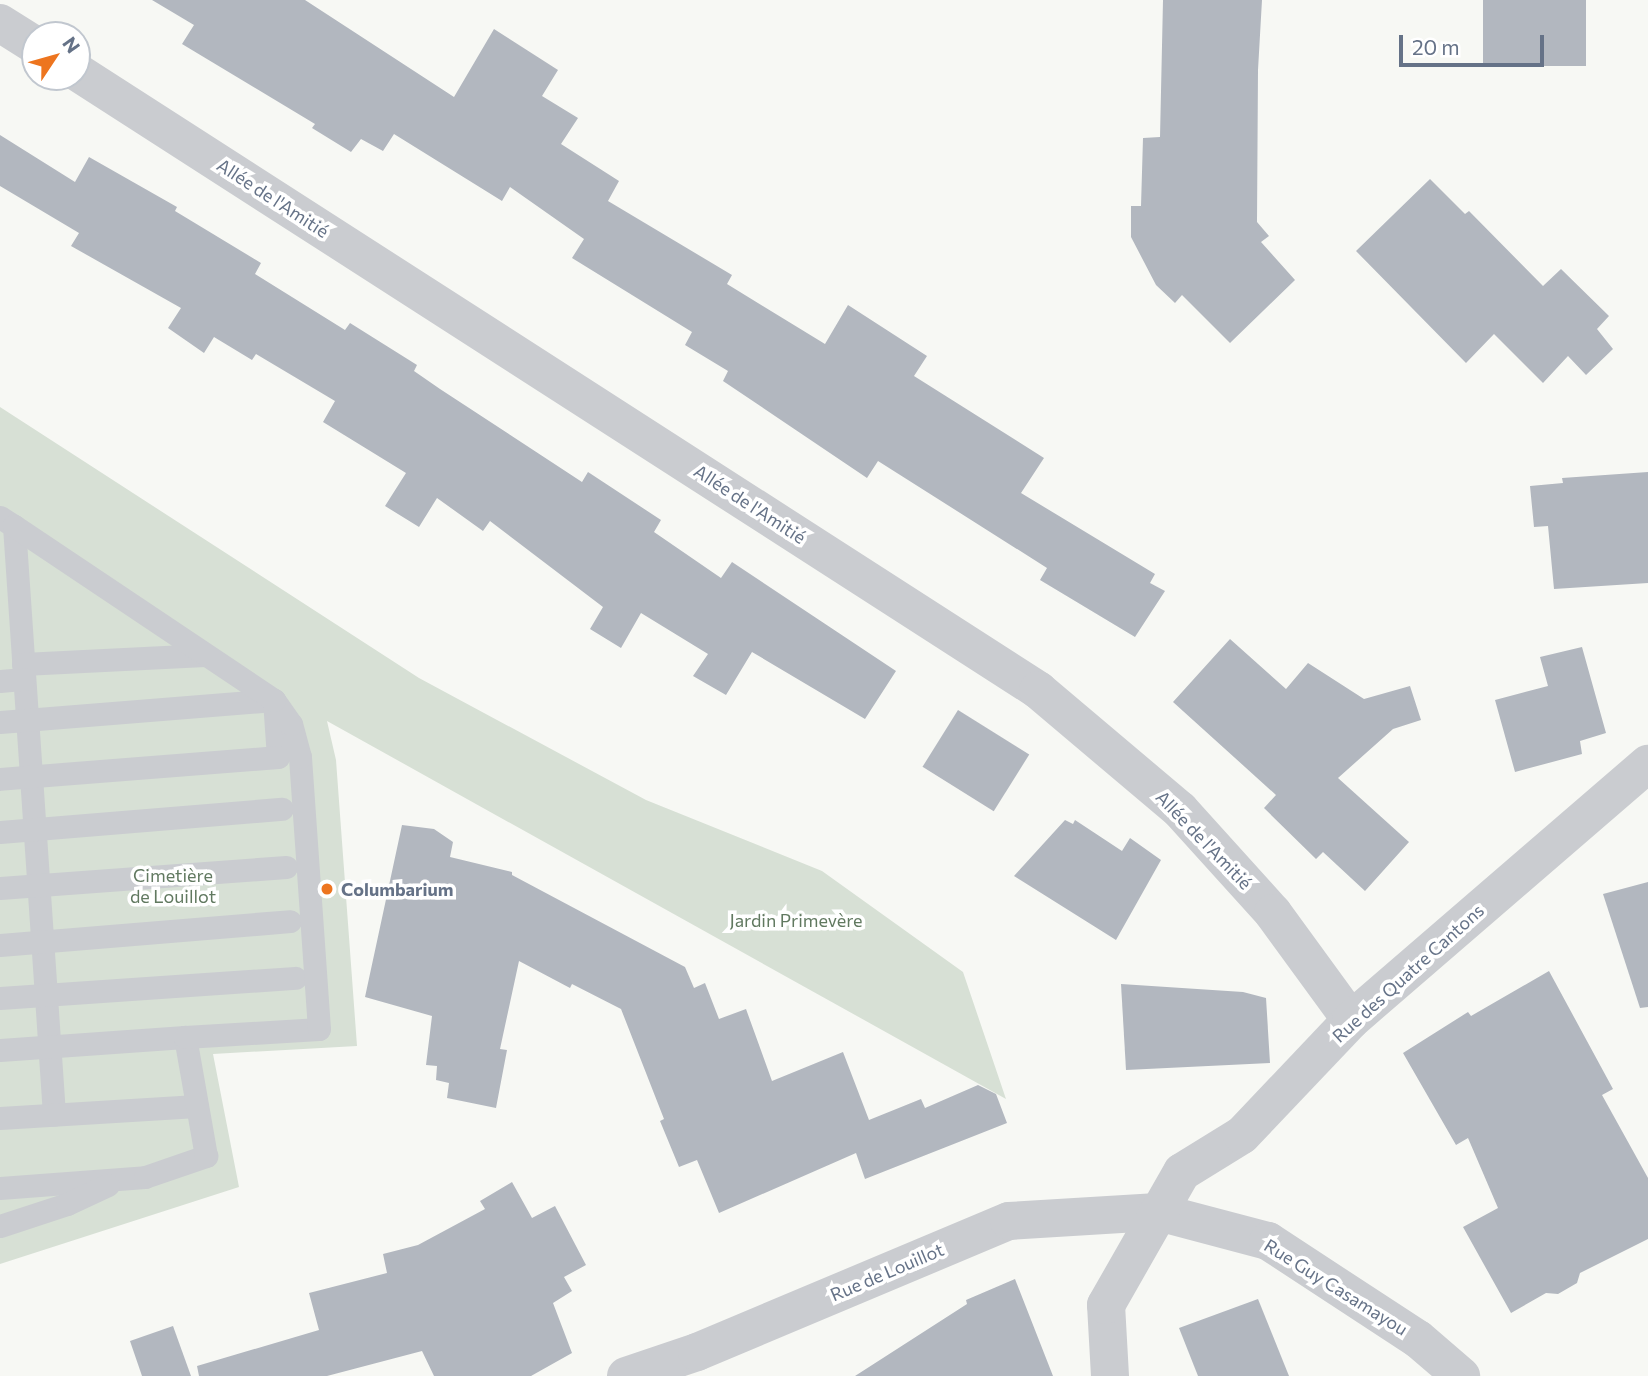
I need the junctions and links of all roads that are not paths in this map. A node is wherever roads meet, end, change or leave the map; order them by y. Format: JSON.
{"nodes":[{"id":1,"x":0,"y":23,"type":"edge"},
{"id":2,"x":21,"y":36,"type":"edge"},
{"id":3,"x":91,"y":81,"type":"edge"},
{"id":4,"x":7,"y":530,"type":"edge"},
{"id":5,"x":9,"y":590,"type":"edge"},
{"id":6,"x":10,"y":633,"type":"edge"},
{"id":7,"x":205,"y":655,"type":"junction"},
{"id":8,"x":24,"y":671,"type":"junction"},
{"id":9,"x":0,"y":681,"type":"edge"},
{"id":10,"x":274,"y":700,"type":"junction"},
{"id":11,"x":27,"y":720,"type":"junction"},
{"id":12,"x":0,"y":722,"type":"edge"},
{"id":13,"x":1648,"y":764,"type":"edge"},
{"id":14,"x":31,"y":776,"type":"junction"},
{"id":15,"x":0,"y":779,"type":"edge"},
{"id":16,"x":282,"y":809,"type":"dead end"},
{"id":17,"x":35,"y":829,"type":"junction"},
{"id":18,"x":0,"y":832,"type":"edge"},
{"id":19,"x":286,"y":867,"type":"dead end"},
{"id":20,"x":38,"y":885,"type":"junction"},
{"id":21,"x":0,"y":887,"type":"edge"},
{"id":22,"x":290,"y":921,"type":"dead end"},
{"id":23,"x":43,"y":941,"type":"junction"},
{"id":24,"x":0,"y":945,"type":"edge"},
{"id":25,"x":295,"y":978,"type":"dead end"},
{"id":26,"x":46,"y":995,"type":"junction"},
{"id":27,"x":0,"y":998,"type":"edge"},
{"id":28,"x":1351,"y":1020,"type":"junction"},
{"id":29,"x":185,"y":1037,"type":"junction"},
{"id":30,"x":50,"y":1047,"type":"junction"},
{"id":31,"x":0,"y":1050,"type":"edge"},
{"id":32,"x":198,"y":1106,"type":"junction"},
{"id":33,"x":54,"y":1115,"type":"junction"},
{"id":34,"x":0,"y":1118,"type":"edge"},
{"id":35,"x":121,"y":1179,"type":"junction"},
{"id":36,"x":0,"y":1188,"type":"edge"},
{"id":37,"x":1158,"y":1212,"type":"junction"},
{"id":38,"x":0,"y":1226,"type":"edge"},
{"id":39,"x":626,"y":1376,"type":"edge"},
{"id":40,"x":1110,"y":1376,"type":"edge"},
{"id":41,"x":1461,"y":1376,"type":"edge"}],
"edges":[{"from":1,"to":2,"type":"street"},
{"from":3,"to":28,"type":"street","name":"Allée de l'Amitié"},
{"from":4,"to":5,"type":"lane"},
{"from":4,"to":7,"type":"lane"},
{"from":5,"to":6,"type":"lane"},
{"from":6,"to":8,"type":"lane"},
{"from":7,"to":8,"type":"lane"},
{"from":7,"to":10,"type":"lane"},
{"from":8,"to":9,"type":"lane"},
{"from":8,"to":11,"type":"lane"},
{"from":10,"to":11,"type":"lane"},
{"from":10,"to":14,"type":"lane"},
{"from":10,"to":29,"type":"lane"},
{"from":11,"to":12,"type":"lane"},
{"from":11,"to":14,"type":"lane"},
{"from":13,"to":28,"type":"street","name":"Rue des Quatre Cantons"},
{"from":14,"to":15,"type":"lane"},
{"from":14,"to":17,"type":"lane"},
{"from":16,"to":17,"type":"lane"},
{"from":17,"to":18,"type":"lane"},
{"from":17,"to":20,"type":"lane"},
{"from":19,"to":20,"type":"lane"},
{"from":20,"to":21,"type":"lane"},
{"from":20,"to":23,"type":"lane"},
{"from":22,"to":23,"type":"lane"},
{"from":23,"to":24,"type":"lane"},
{"from":23,"to":26,"type":"lane"},
{"from":25,"to":26,"type":"lane"},
{"from":26,"to":27,"type":"lane"},
{"from":26,"to":30,"type":"lane"},
{"from":28,"to":37,"type":"street","name":"Rue des Quatre Cantons"},
{"from":29,"to":30,"type":"lane"},
{"from":29,"to":32,"type":"lane"},
{"from":30,"to":31,"type":"lane"},
{"from":30,"to":33,"type":"lane"},
{"from":32,"to":33,"type":"lane"},
{"from":32,"to":35,"type":"lane"},
{"from":33,"to":34,"type":"lane"},
{"from":35,"to":36,"type":"lane"},
{"from":35,"to":38,"type":"lane"},
{"from":37,"to":39,"type":"street","name":"Rue de Louillot"},
{"from":37,"to":40,"type":"street","name":"Rue des Quatre Cantons"},
{"from":37,"to":41,"type":"street","name":"Rue Guy Casamayou"}]}
